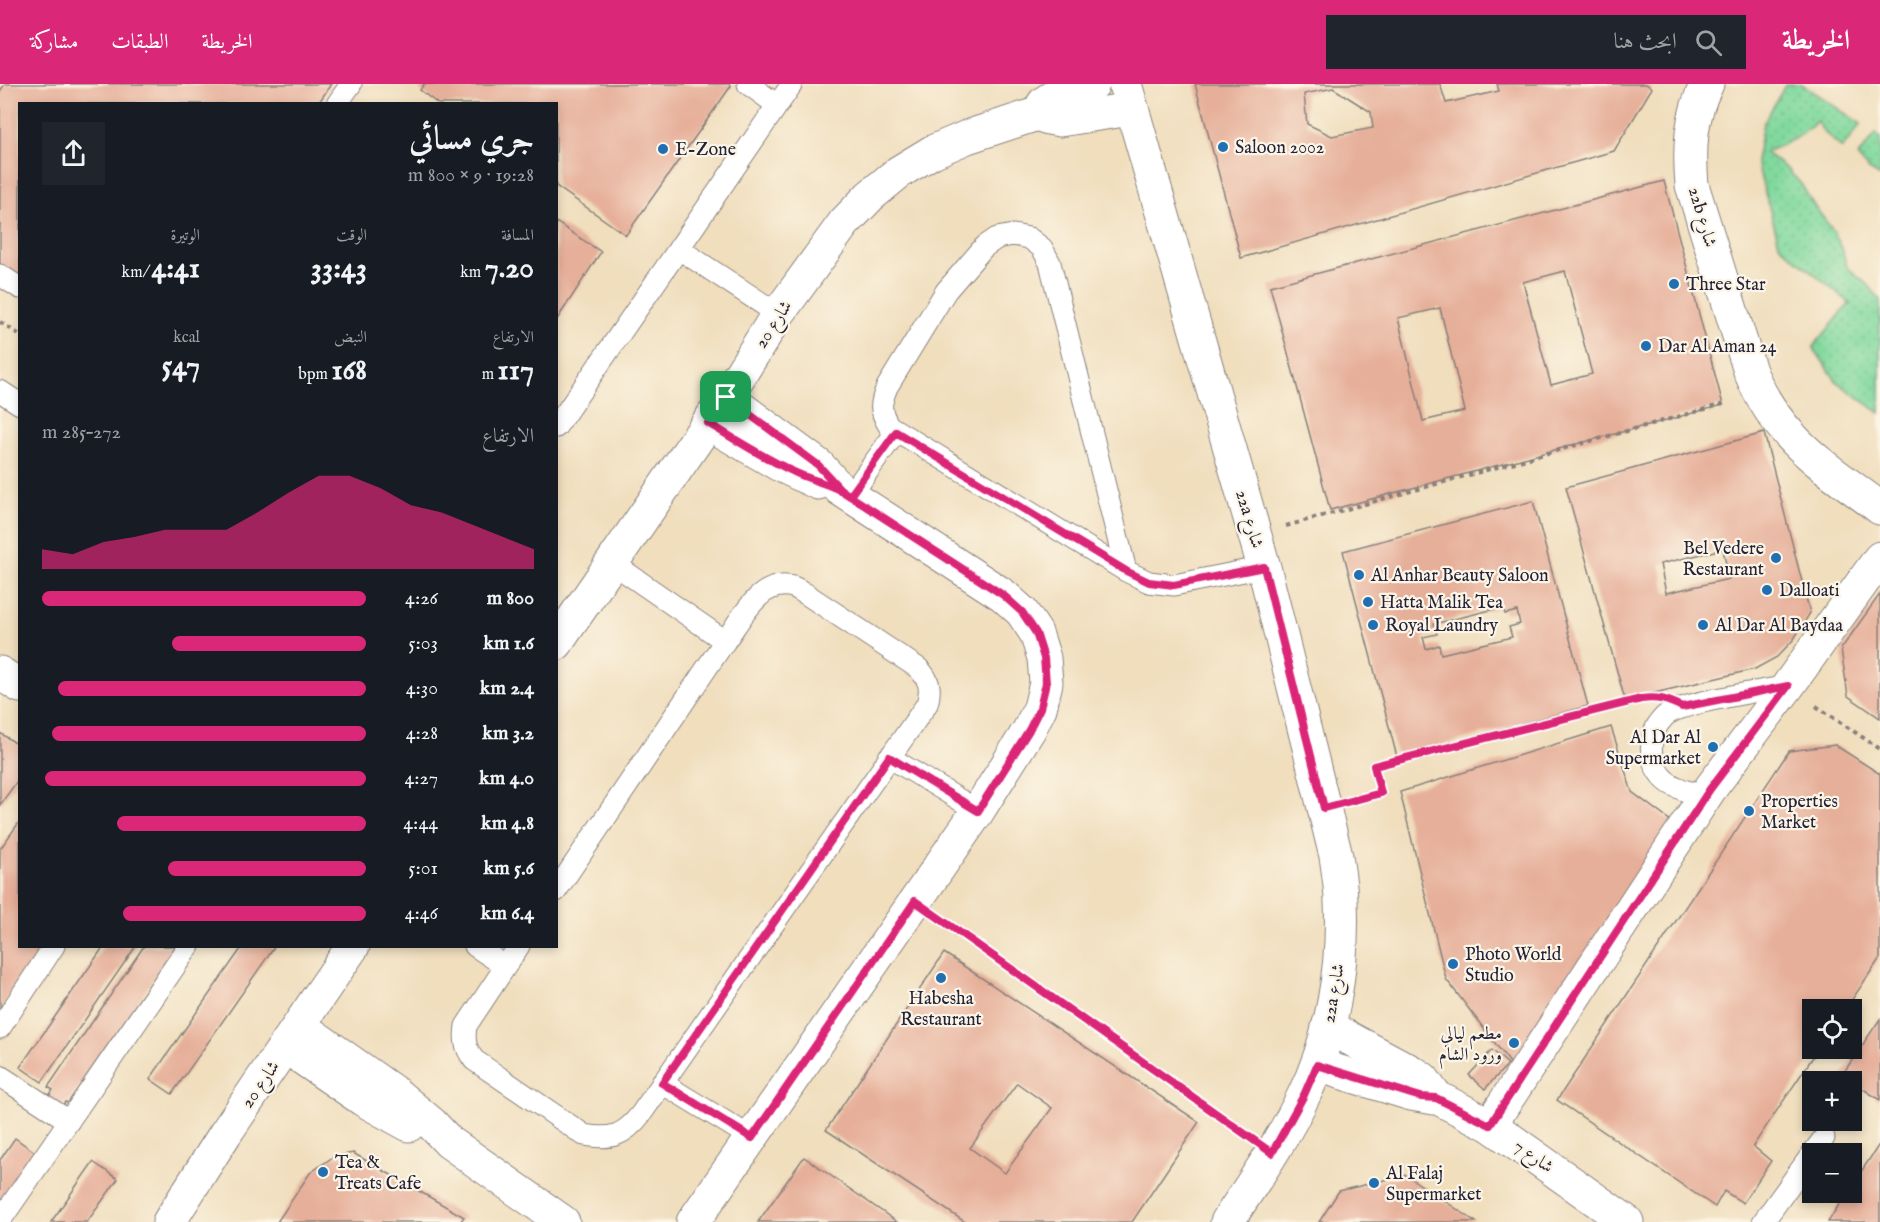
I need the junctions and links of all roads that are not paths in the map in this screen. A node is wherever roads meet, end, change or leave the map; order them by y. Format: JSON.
{"nodes":[{"id":1,"x":351,"y":84,"type":"edge"},
{"id":2,"x":748,"y":84,"type":"edge"},
{"id":3,"x":792,"y":84,"type":"edge"},
{"id":4,"x":1093,"y":84,"type":"edge"},
{"id":5,"x":1707,"y":84,"type":"edge"},
{"id":6,"x":1128,"y":96,"type":"edge"},
{"id":7,"x":339,"y":102,"type":"edge"},
{"id":8,"x":777,"y":105,"type":"junction"},
{"id":9,"x":1037,"y":114,"type":"junction"},
{"id":10,"x":679,"y":249,"type":"junction"},
{"id":11,"x":0,"y":275,"type":"edge"},
{"id":12,"x":18,"y":287,"type":"edge"},
{"id":13,"x":778,"y":314,"type":"junction"},
{"id":14,"x":0,"y":391,"type":"edge"},
{"id":15,"x":18,"y":403,"type":"edge"},
{"id":16,"x":717,"y":410,"type":"junction"},
{"id":17,"x":558,"y":424,"type":"edge"},
{"id":18,"x":896,"y":432,"type":"junction"},
{"id":19,"x":845,"y":492,"type":"junction"},
{"id":20,"x":1880,"y":508,"type":"edge"},
{"id":21,"x":1880,"y":558,"type":"edge"},
{"id":22,"x":611,"y":562,"type":"junction"},
{"id":23,"x":1264,"y":567,"type":"junction"},
{"id":24,"x":1126,"y":571,"type":"junction"},
{"id":25,"x":558,"y":641,"type":"edge"},
{"id":26,"x":725,"y":641,"type":"junction"},
{"id":27,"x":0,"y":673,"type":"edge"},
{"id":28,"x":18,"y":685,"type":"edge"},
{"id":29,"x":1788,"y":686,"type":"junction"},
{"id":30,"x":889,"y":757,"type":"junction"},
{"id":31,"x":1710,"y":789,"type":"junction"},
{"id":32,"x":978,"y":811,"type":"junction"},
{"id":33,"x":558,"y":888,"type":"edge"},
{"id":34,"x":53,"y":948,"type":"edge"},
{"id":35,"x":188,"y":948,"type":"edge"},
{"id":36,"x":352,"y":948,"type":"edge"},
{"id":37,"x":478,"y":948,"type":"edge"},
{"id":38,"x":518,"y":948,"type":"edge"},
{"id":39,"x":506,"y":966,"type":"junction"},
{"id":40,"x":1328,"y":1027,"type":"junction"},
{"id":41,"x":0,"y":1028,"type":"edge"},
{"id":42,"x":293,"y":1036,"type":"junction"},
{"id":43,"x":1317,"y":1065,"type":"junction"},
{"id":44,"x":0,"y":1076,"type":"edge"},
{"id":45,"x":662,"y":1083,"type":"junction"},
{"id":46,"x":1436,"y":1098,"type":"junction"},
{"id":47,"x":69,"y":1121,"type":"junction"},
{"id":48,"x":1490,"y":1125,"type":"junction"},
{"id":49,"x":752,"y":1138,"type":"junction"},
{"id":50,"x":1802,"y":1168,"type":"edge"},
{"id":51,"x":0,"y":1221,"type":"edge"},
{"id":52,"x":170,"y":1222,"type":"edge"},
{"id":53,"x":563,"y":1222,"type":"edge"},
{"id":54,"x":693,"y":1222,"type":"edge"},
{"id":55,"x":1227,"y":1222,"type":"edge"},
{"id":56,"x":1627,"y":1222,"type":"edge"},
{"id":57,"x":1763,"y":1222,"type":"edge"}],
"edges":[{"from":1,"to":7,"type":"lane"},
{"from":2,"to":8,"type":"lane"},
{"from":3,"to":8,"type":"lane"},
{"from":4,"to":9,"type":"street","name":"شارع 20"},
{"from":5,"to":20,"type":"street","name":"22b شارع"},
{"from":6,"to":9,"type":"street","name":"شارع 20"},
{"from":6,"to":23,"type":"street","name":"22a شارع"},
{"from":8,"to":10,"type":"lane"},
{"from":9,"to":13,"type":"street","name":"شارع 20"},
{"from":10,"to":13,"type":"lane"},
{"from":10,"to":17,"type":"lane"},
{"from":11,"to":12,"type":"lane"},
{"from":13,"to":16,"type":"street","name":"شارع 20"},
{"from":14,"to":15,"type":"lane"},
{"from":16,"to":19,"type":"street"},
{"from":16,"to":22,"type":"street","name":"شارع 20"},
{"from":18,"to":19,"type":"lane"},
{"from":18,"to":24,"type":"lane"},
{"from":18,"to":24,"type":"lane"},
{"from":19,"to":32,"type":"street"},
{"from":21,"to":29,"type":"street"},
{"from":22,"to":25,"type":"street","name":"شارع 20"},
{"from":22,"to":26,"type":"lane"},
{"from":23,"to":24,"type":"lane"},
{"from":23,"to":40,"type":"street","name":"22a شارع"},
{"from":26,"to":30,"type":"lane"},
{"from":26,"to":33,"type":"lane"},
{"from":27,"to":28,"type":"street"},
{"from":29,"to":31,"type":"street"},
{"from":29,"to":31,"type":"lane"},
{"from":30,"to":32,"type":"lane"},
{"from":30,"to":45,"type":"lane"},
{"from":31,"to":48,"type":"street"},
{"from":32,"to":49,"type":"street"},
{"from":34,"to":41,"type":"lane"},
{"from":35,"to":47,"type":"lane"},
{"from":36,"to":42,"type":"street","name":"شارع 20"},
{"from":37,"to":39,"type":"lane"},
{"from":38,"to":39,"type":"lane"},
{"from":39,"to":45,"type":"lane"},
{"from":40,"to":43,"type":"street","name":"22a شارع"},
{"from":40,"to":46,"type":"street","name":"شارع 7"},
{"from":42,"to":52,"type":"street","name":"شارع 20"},
{"from":42,"to":53,"type":"street"},
{"from":43,"to":46,"type":"street","name":"شارع 7"},
{"from":43,"to":55,"type":"street","name":"22a شارع"},
{"from":44,"to":47,"type":"lane"},
{"from":45,"to":49,"type":"lane"},
{"from":46,"to":48,"type":"street","name":"شارع 7"},
{"from":47,"to":51,"type":"lane"},
{"from":48,"to":56,"type":"street","name":"شارع 7"},
{"from":49,"to":54,"type":"street"},
{"from":50,"to":57,"type":"lane"}]}
